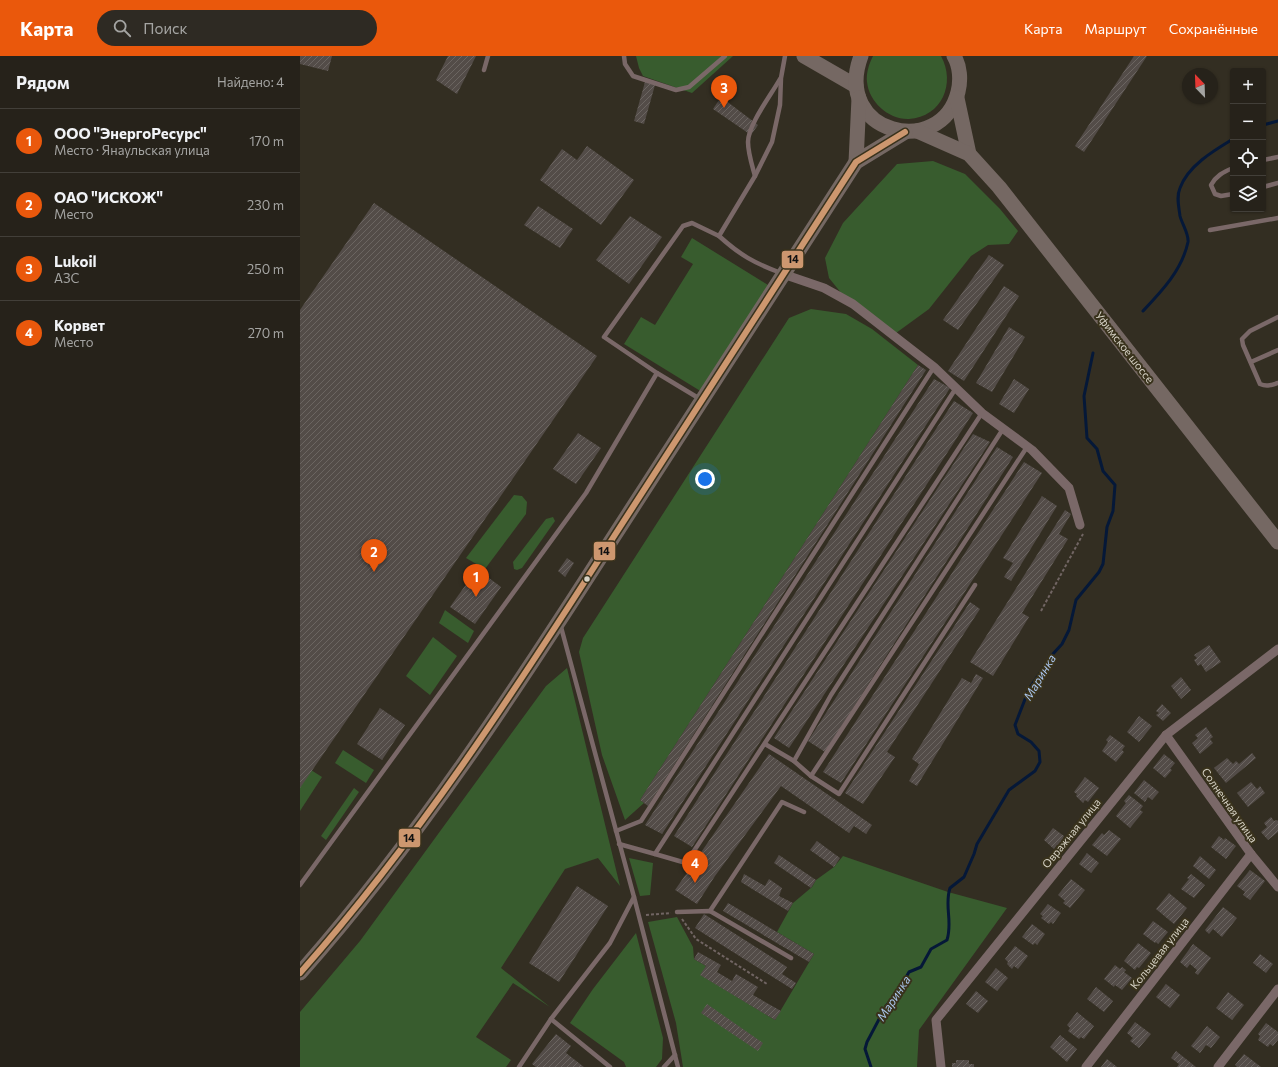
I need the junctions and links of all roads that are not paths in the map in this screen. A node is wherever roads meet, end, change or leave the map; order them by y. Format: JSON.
{"nodes":[{"id":1,"x":488,"y":56,"type":"edge"},
{"id":2,"x":624,"y":56,"type":"edge"},
{"id":3,"x":725,"y":56,"type":"edge"},
{"id":4,"x":785,"y":56,"type":"edge"},
{"id":5,"x":804,"y":56,"type":"edge"},
{"id":6,"x":861,"y":56,"type":"edge"},
{"id":7,"x":954,"y":56,"type":"edge"},
{"id":8,"x":484,"y":70,"type":"dead end"},
{"id":9,"x":781,"y":78,"type":"junction"},
{"id":10,"x":857,"y":92,"type":"junction"},
{"id":11,"x":957,"y":98,"type":"junction"},
{"id":12,"x":911,"y":132,"type":"junction"},
{"id":13,"x":969,"y":154,"type":"junction"},
{"id":14,"x":1278,"y":157,"type":"edge"},
{"id":15,"x":1266,"y":159,"type":"edge"},
{"id":16,"x":856,"y":162,"type":"junction"},
{"id":17,"x":1230,"y":169,"type":"edge"},
{"id":18,"x":755,"y":176,"type":"junction"},
{"id":19,"x":1278,"y":183,"type":"edge"},
{"id":20,"x":1266,"y":186,"type":"edge"},
{"id":21,"x":1230,"y":194,"type":"edge"},
{"id":22,"x":1278,"y":218,"type":"edge"},
{"id":23,"x":1210,"y":230,"type":"dead end"},
{"id":24,"x":719,"y":236,"type":"junction"},
{"id":25,"x":783,"y":274,"type":"junction"},
{"id":26,"x":1278,"y":317,"type":"edge"},
{"id":27,"x":1278,"y":350,"type":"edge"},
{"id":28,"x":1251,"y":362,"type":"junction"},
{"id":29,"x":934,"y":366,"type":"junction"},
{"id":30,"x":657,"y":373,"type":"junction"},
{"id":31,"x":1278,"y":383,"type":"edge"},
{"id":32,"x":956,"y":387,"type":"junction"},
{"id":33,"x":702,"y":400,"type":"junction"},
{"id":34,"x":982,"y":413,"type":"junction"},
{"id":35,"x":1002,"y":429,"type":"junction"},
{"id":36,"x":1027,"y":447,"type":"junction"},
{"id":37,"x":1080,"y":524,"type":"road end"},
{"id":38,"x":1278,"y":542,"type":"edge"},
{"id":39,"x":975,"y":585,"type":"dead end"},
{"id":40,"x":559,"y":621,"type":"junction"},
{"id":41,"x":1278,"y":649,"type":"edge"},
{"id":42,"x":1166,"y":735,"type":"junction"},
{"id":43,"x":765,"y":744,"type":"junction"},
{"id":44,"x":794,"y":760,"type":"junction"},
{"id":45,"x":811,"y":776,"type":"junction"},
{"id":46,"x":804,"y":812,"type":"dead end"},
{"id":47,"x":616,"y":831,"type":"junction"},
{"id":48,"x":619,"y":844,"type":"junction"},
{"id":49,"x":655,"y":854,"type":"junction"},
{"id":50,"x":1251,"y":854,"type":"junction"},
{"id":51,"x":300,"y":885,"type":"edge"},
{"id":52,"x":1278,"y":887,"type":"edge"},
{"id":53,"x":634,"y":898,"type":"junction"},
{"id":54,"x":710,"y":910,"type":"junction"},
{"id":55,"x":677,"y":912,"type":"road end"},
{"id":56,"x":791,"y":958,"type":"dead end"},
{"id":57,"x":300,"y":973,"type":"edge"},
{"id":58,"x":1278,"y":990,"type":"edge"},
{"id":59,"x":551,"y":1019,"type":"junction"},
{"id":60,"x":675,"y":1055,"type":"junction"},
{"id":61,"x":519,"y":1067,"type":"edge"},
{"id":62,"x":610,"y":1067,"type":"edge"},
{"id":63,"x":664,"y":1067,"type":"edge"},
{"id":64,"x":678,"y":1067,"type":"edge"},
{"id":65,"x":941,"y":1067,"type":"edge"},
{"id":66,"x":1086,"y":1067,"type":"edge"},
{"id":67,"x":1218,"y":1067,"type":"edge"}],
"edges":[{"from":1,"to":8,"type":"lane"},
{"from":2,"to":3,"type":"lane"},
{"from":4,"to":9,"type":"lane"},
{"from":5,"to":10,"type":"main road"},
{"from":6,"to":10,"type":"main road"},
{"from":7,"to":11,"type":"main road"},
{"from":9,"to":18,"type":"lane"},
{"from":9,"to":18,"type":"lane"},
{"from":10,"to":12,"type":"main road"},
{"from":10,"to":16,"type":"main road"},
{"from":11,"to":12,"type":"main road"},
{"from":11,"to":13,"type":"main road"},
{"from":12,"to":13,"type":"main road"},
{"from":12,"to":16,"type":"main road"},
{"from":13,"to":38,"type":"main road","name":"Уфимское шоссе"},
{"from":14,"to":15,"type":"lane"},
{"from":16,"to":25,"type":"main road"},
{"from":17,"to":21,"type":"lane"},
{"from":18,"to":24,"type":"lane"},
{"from":19,"to":20,"type":"lane"},
{"from":22,"to":23,"type":"lane"},
{"from":24,"to":25,"type":"lane"},
{"from":24,"to":30,"type":"lane"},
{"from":25,"to":29,"type":"street"},
{"from":25,"to":33,"type":"main road"},
{"from":26,"to":28,"type":"lane"},
{"from":27,"to":28,"type":"lane"},
{"from":28,"to":31,"type":"lane"},
{"from":29,"to":32,"type":"street"},
{"from":29,"to":47,"type":"lane"},
{"from":30,"to":33,"type":"lane"},
{"from":30,"to":51,"type":"lane"},
{"from":32,"to":34,"type":"street"},
{"from":32,"to":49,"type":"lane"},
{"from":33,"to":40,"type":"main road"},
{"from":34,"to":35,"type":"street"},
{"from":34,"to":43,"type":"lane"},
{"from":35,"to":36,"type":"street"},
{"from":35,"to":44,"type":"lane"},
{"from":36,"to":37,"type":"street"},
{"from":36,"to":45,"type":"lane"},
{"from":39,"to":45,"type":"lane"},
{"from":40,"to":47,"type":"lane"},
{"from":40,"to":57,"type":"main road"},
{"from":41,"to":42,"type":"street","name":"Овражная улица"},
{"from":42,"to":50,"type":"street","name":"Солнечная улица"},
{"from":42,"to":65,"type":"street","name":"Овражная улица"},
{"from":43,"to":44,"type":"lane"},
{"from":43,"to":49,"type":"lane"},
{"from":44,"to":45,"type":"lane"},
{"from":46,"to":54,"type":"lane"},
{"from":47,"to":48,"type":"lane"},
{"from":48,"to":49,"type":"lane"},
{"from":48,"to":53,"type":"lane"},
{"from":50,"to":52,"type":"street","name":"Солнечная улица"},
{"from":50,"to":66,"type":"street","name":"Кольцевая улица"},
{"from":53,"to":59,"type":"lane"},
{"from":53,"to":60,"type":"lane"},
{"from":54,"to":55,"type":"lane"},
{"from":54,"to":56,"type":"lane"},
{"from":58,"to":67,"type":"street"},
{"from":59,"to":61,"type":"lane"},
{"from":59,"to":62,"type":"lane"},
{"from":60,"to":63,"type":"lane"},
{"from":60,"to":64,"type":"lane"}]}
